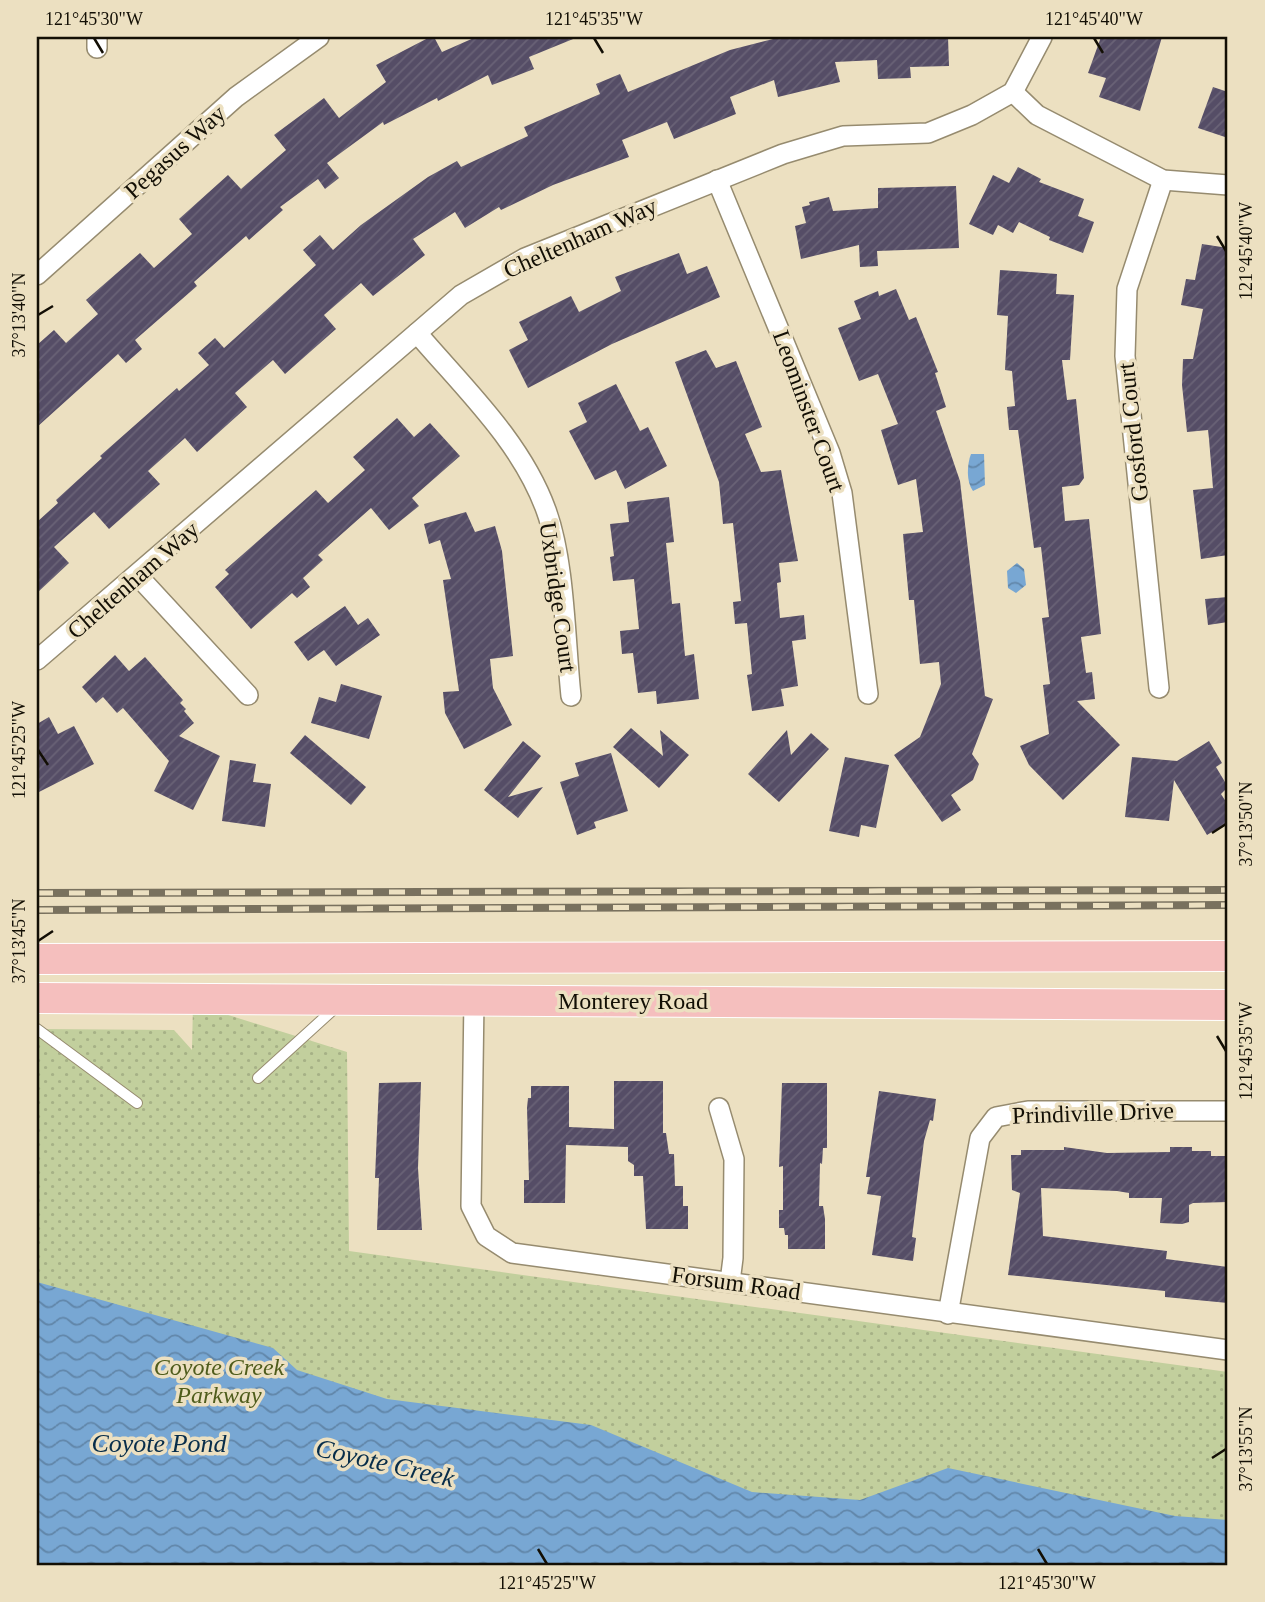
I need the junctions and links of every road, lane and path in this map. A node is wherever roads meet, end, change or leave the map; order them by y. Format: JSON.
{"nodes":[{"id":1,"x":319,"y":37,"type":"edge"},
{"id":2,"x":1042,"y":37,"type":"edge"},
{"id":3,"x":1013,"y":92,"type":"junction"},
{"id":4,"x":718,"y":180,"type":"junction"},
{"id":5,"x":1163,"y":180,"type":"junction"},
{"id":6,"x":1228,"y":185,"type":"edge"},
{"id":7,"x":37,"y":275,"type":"edge"},
{"id":8,"x":417,"y":333,"type":"junction"},
{"id":9,"x":138,"y":576,"type":"junction"},
{"id":10,"x":37,"y":660,"type":"edge"},
{"id":11,"x":1159,"y":688,"type":"dead end"},
{"id":12,"x":867,"y":694,"type":"dead end"},
{"id":13,"x":248,"y":695,"type":"dead end"},
{"id":14,"x":571,"y":696,"type":"dead end"},
{"id":15,"x":1228,"y":956,"type":"edge"},
{"id":16,"x":37,"y":959,"type":"edge"},
{"id":17,"x":37,"y":998,"type":"edge"},
{"id":18,"x":346,"y":999,"type":"junction"},
{"id":19,"x":474,"y":999,"type":"junction"},
{"id":20,"x":1228,"y":1005,"type":"edge"},
{"id":21,"x":37,"y":1029,"type":"edge"},
{"id":22,"x":258,"y":1079,"type":"dead end"},
{"id":23,"x":137,"y":1103,"type":"dead end"},
{"id":24,"x":719,"y":1108,"type":"dead end"},
{"id":25,"x":1228,"y":1111,"type":"edge"},
{"id":26,"x":730,"y":1282,"type":"junction"},
{"id":27,"x":948,"y":1314,"type":"junction"},
{"id":28,"x":1228,"y":1350,"type":"edge"}],
"edges":[{"from":1,"to":7,"type":"street","name":"Pegasus Way"},
{"from":2,"to":3,"type":"street"},
{"from":3,"to":4,"type":"street","name":"Cheltenham Way"},
{"from":3,"to":5,"type":"street"},
{"from":4,"to":8,"type":"street","name":"Cheltenham Way"},
{"from":4,"to":12,"type":"street","name":"Leominster Court"},
{"from":5,"to":6,"type":"street"},
{"from":5,"to":11,"type":"street","name":"Gosford Court"},
{"from":8,"to":9,"type":"street","name":"Cheltenham Way"},
{"from":8,"to":14,"type":"street","name":"Uxbridge Court"},
{"from":9,"to":10,"type":"street","name":"Cheltenham Way"},
{"from":9,"to":13,"type":"street"},
{"from":15,"to":16,"type":"main road","name":"Monterey Road"},
{"from":17,"to":18,"type":"main road","name":"Monterey Road"},
{"from":18,"to":19,"type":"main road","name":"Monterey Road"},
{"from":18,"to":22,"type":"lane"},
{"from":19,"to":20,"type":"main road","name":"Monterey Road"},
{"from":19,"to":26,"type":"street","name":"Forsum Road"},
{"from":21,"to":23,"type":"lane"},
{"from":24,"to":26,"type":"street"},
{"from":25,"to":27,"type":"street","name":"Prindiville Drive"},
{"from":26,"to":27,"type":"street","name":"Forsum Road"},
{"from":27,"to":28,"type":"street","name":"Forsum Road"}]}
